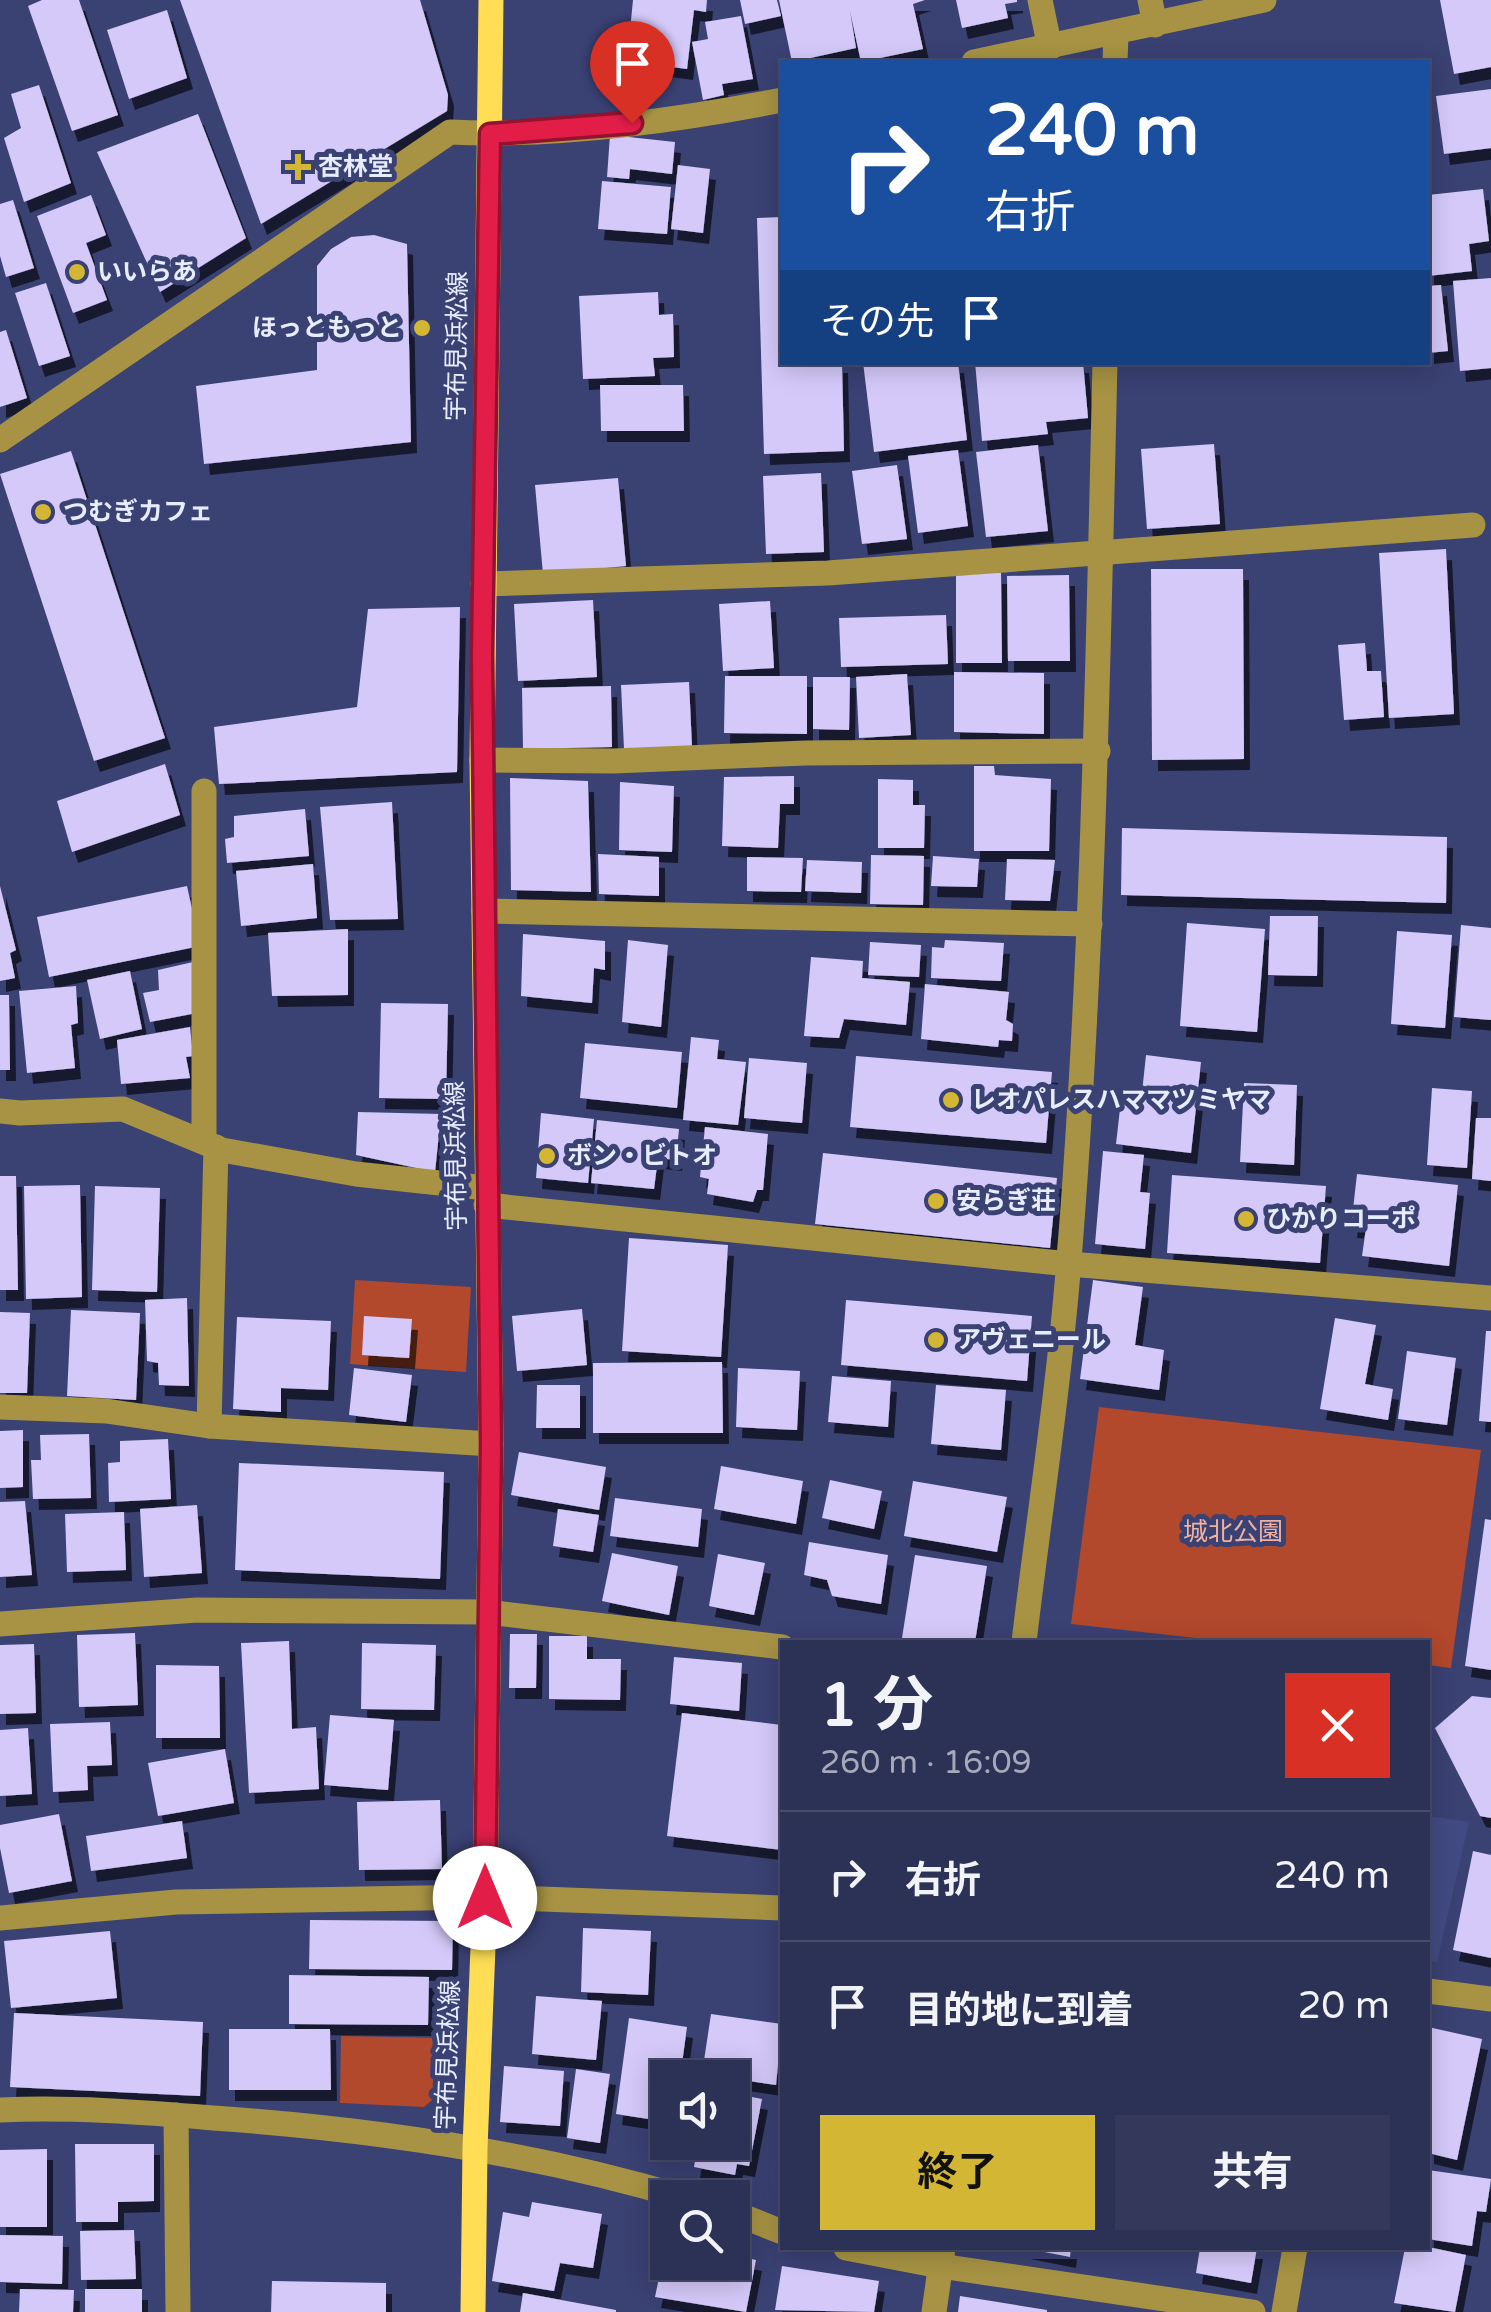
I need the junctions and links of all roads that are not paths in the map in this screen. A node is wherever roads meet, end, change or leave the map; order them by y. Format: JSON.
{"nodes":[{"id":1,"x":491,"y":0,"type":"edge"},
{"id":2,"x":1040,"y":0,"type":"edge"},
{"id":3,"x":1264,"y":0,"type":"edge"},
{"id":4,"x":1152,"y":13,"type":"edge"},
{"id":5,"x":1116,"y":34,"type":"junction"},
{"id":6,"x":1050,"y":48,"type":"junction"},
{"id":7,"x":985,"y":60,"type":"edge"},
{"id":8,"x":1115,"y":60,"type":"edge"},
{"id":9,"x":780,"y":100,"type":"edge"},
{"id":10,"x":490,"y":134,"type":"junction"},
{"id":11,"x":1105,"y":365,"type":"edge"},
{"id":12,"x":0,"y":440,"type":"edge"},
{"id":13,"x":1473,"y":526,"type":"dead end"},
{"id":14,"x":1100,"y":552,"type":"junction"},
{"id":15,"x":483,"y":584,"type":"junction"},
{"id":16,"x":1098,"y":751,"type":"junction"},
{"id":17,"x":482,"y":760,"type":"junction"},
{"id":18,"x":204,"y":791,"type":"dead end"},
{"id":19,"x":484,"y":911,"type":"junction"},
{"id":20,"x":1090,"y":924,"type":"junction"},
{"id":21,"x":0,"y":1111,"type":"edge"},
{"id":22,"x":210,"y":1144,"type":"junction"},
{"id":23,"x":486,"y":1197,"type":"junction"},
{"id":24,"x":1069,"y":1264,"type":"junction"},
{"id":25,"x":1491,"y":1298,"type":"edge"},
{"id":26,"x":0,"y":1407,"type":"edge"},
{"id":27,"x":209,"y":1426,"type":"junction"},
{"id":28,"x":491,"y":1444,"type":"junction"},
{"id":29,"x":487,"y":1612,"type":"junction"},
{"id":30,"x":0,"y":1624,"type":"edge"},
{"id":31,"x":1024,"y":1640,"type":"edge"},
{"id":32,"x":780,"y":1647,"type":"edge"},
{"id":33,"x":485,"y":1898,"type":"junction"},
{"id":34,"x":780,"y":1908,"type":"edge"},
{"id":35,"x":0,"y":1918,"type":"edge"},
{"id":36,"x":1430,"y":1990,"type":"edge"},
{"id":37,"x":1491,"y":1999,"type":"edge"},
{"id":38,"x":0,"y":2110,"type":"edge"},
{"id":39,"x":176,"y":2115,"type":"junction"},
{"id":40,"x":474,"y":2148,"type":"junction"},
{"id":41,"x":650,"y":2187,"type":"edge"},
{"id":42,"x":750,"y":2219,"type":"edge"},
{"id":43,"x":780,"y":2231,"type":"edge"},
{"id":44,"x":867,"y":2250,"type":"edge"},
{"id":45,"x":1295,"y":2250,"type":"edge"},
{"id":46,"x":941,"y":2257,"type":"edge"},
{"id":47,"x":1201,"y":2308,"type":"edge"},
{"id":48,"x":178,"y":2312,"type":"edge"},
{"id":49,"x":473,"y":2312,"type":"edge"},
{"id":50,"x":934,"y":2312,"type":"edge"},
{"id":51,"x":1253,"y":2312,"type":"edge"},
{"id":52,"x":1284,"y":2312,"type":"edge"}],
"edges":[{"from":1,"to":10,"type":"main road","name":"宇布見浜松線"},
{"from":2,"to":6,"type":"street"},
{"from":3,"to":4,"type":"street"},
{"from":4,"to":5,"type":"street"},
{"from":5,"to":6,"type":"street"},
{"from":5,"to":8,"type":"street"},
{"from":6,"to":7,"type":"street"},
{"from":9,"to":10,"type":"street"},
{"from":10,"to":12,"type":"street"},
{"from":10,"to":15,"type":"main road","name":"宇布見浜松線"},
{"from":11,"to":14,"type":"street"},
{"from":13,"to":14,"type":"street"},
{"from":14,"to":15,"type":"street"},
{"from":14,"to":16,"type":"street"},
{"from":15,"to":17,"type":"main road","name":"宇布見浜松線"},
{"from":16,"to":17,"type":"street"},
{"from":16,"to":20,"type":"street"},
{"from":17,"to":19,"type":"main road","name":"宇布見浜松線"},
{"from":18,"to":22,"type":"street"},
{"from":19,"to":20,"type":"street"},
{"from":19,"to":23,"type":"main road","name":"宇布見浜松線"},
{"from":20,"to":24,"type":"street"},
{"from":21,"to":22,"type":"street"},
{"from":22,"to":23,"type":"street"},
{"from":22,"to":27,"type":"street"},
{"from":23,"to":24,"type":"street"},
{"from":23,"to":28,"type":"main road","name":"宇布見浜松線"},
{"from":24,"to":25,"type":"street"},
{"from":24,"to":31,"type":"street"},
{"from":26,"to":27,"type":"street"},
{"from":27,"to":28,"type":"street"},
{"from":28,"to":29,"type":"main road","name":"宇布見浜松線"},
{"from":29,"to":30,"type":"street"},
{"from":29,"to":32,"type":"street"},
{"from":29,"to":33,"type":"main road","name":"宇布見浜松線"},
{"from":33,"to":34,"type":"street"},
{"from":33,"to":35,"type":"street"},
{"from":33,"to":40,"type":"main road","name":"宇布見浜松線"},
{"from":36,"to":37,"type":"street"},
{"from":38,"to":39,"type":"street"},
{"from":39,"to":40,"type":"street"},
{"from":39,"to":48,"type":"street"},
{"from":40,"to":41,"type":"street"},
{"from":40,"to":49,"type":"main road","name":"宇布見浜松線"},
{"from":42,"to":43,"type":"street"},
{"from":44,"to":46,"type":"street"},
{"from":45,"to":52,"type":"street"},
{"from":46,"to":47,"type":"street"},
{"from":46,"to":50,"type":"street"},
{"from":47,"to":51,"type":"street"}]}
